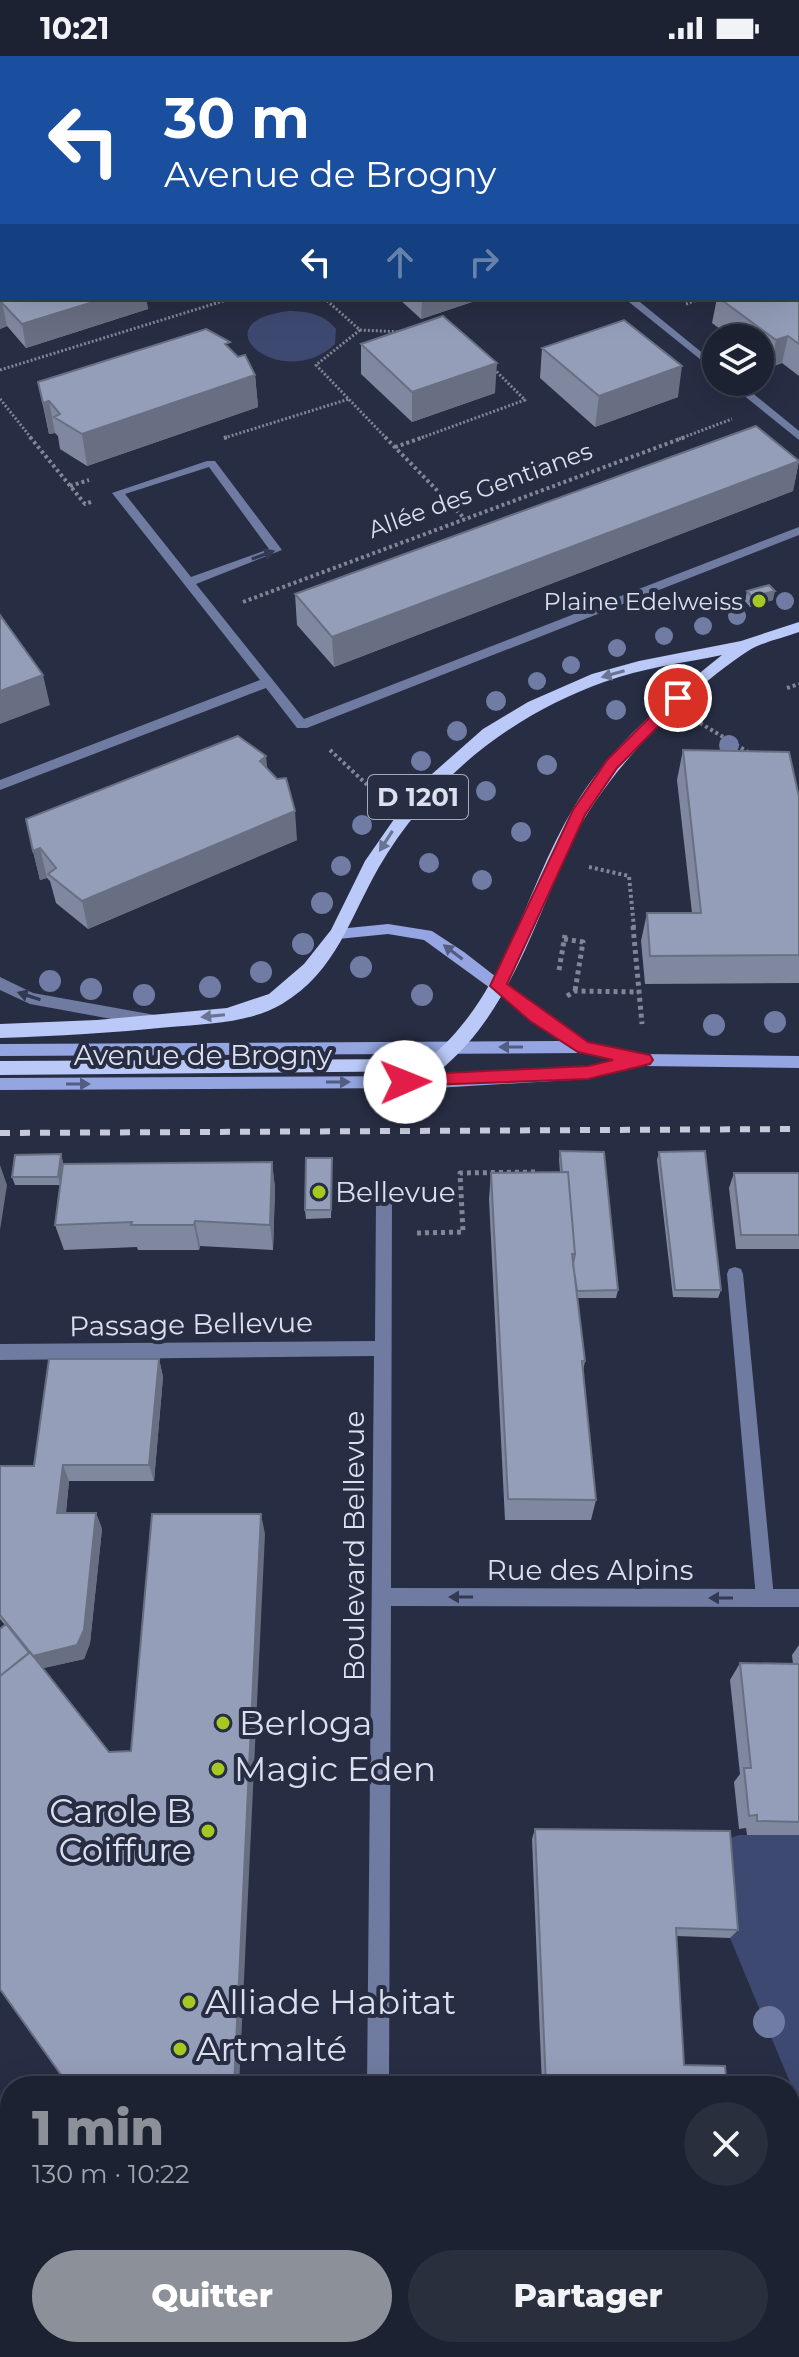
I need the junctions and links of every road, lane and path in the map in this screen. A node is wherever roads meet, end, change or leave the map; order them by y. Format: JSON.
{"nodes":[{"id":1,"x":227,"y":300,"type":"edge"},
{"id":2,"x":326,"y":300,"type":"edge"},
{"id":3,"x":631,"y":300,"type":"edge"},
{"id":4,"x":360,"y":330,"type":"junction"},
{"id":5,"x":414,"y":332,"type":"edge"},
{"id":6,"x":702,"y":358,"type":"edge"},
{"id":7,"x":487,"y":362,"type":"edge"},
{"id":8,"x":0,"y":370,"type":"edge"},
{"id":9,"x":749,"y":396,"type":"edge"},
{"id":10,"x":0,"y":399,"type":"edge"},
{"id":11,"x":763,"y":408,"type":"junction"},
{"id":12,"x":799,"y":437,"type":"edge"},
{"id":13,"x":395,"y":447,"type":"junction"},
{"id":14,"x":118,"y":493,"type":"junction"},
{"id":15,"x":465,"y":519,"type":"junction"},
{"id":16,"x":799,"y":531,"type":"edge"},
{"id":17,"x":190,"y":582,"type":"junction"},
{"id":18,"x":213,"y":613,"type":"junction"},
{"id":19,"x":799,"y":627,"type":"edge"},
{"id":20,"x":744,"y":646,"type":"junction"},
{"id":21,"x":268,"y":682,"type":"junction"},
{"id":22,"x":799,"y":684,"type":"edge"},
{"id":23,"x":787,"y":688,"type":"dead end"},
{"id":24,"x":669,"y":705,"type":"junction"},
{"id":25,"x":302,"y":725,"type":"junction"},
{"id":26,"x":754,"y":755,"type":"edge"},
{"id":27,"x":0,"y":785,"type":"edge"},
{"id":28,"x":402,"y":817,"type":"junction"},
{"id":29,"x":587,"y":866,"type":"dead end"},
{"id":30,"x":338,"y":934,"type":"junction"},
{"id":31,"x":564,"y":939,"type":"dead end"},
{"id":32,"x":0,"y":983,"type":"edge"},
{"id":33,"x":498,"y":986,"type":"junction"},
{"id":34,"x":575,"y":991,"type":"junction"},
{"id":35,"x":639,"y":992,"type":"junction"},
{"id":36,"x":536,"y":1016,"type":"junction"},
{"id":37,"x":160,"y":1022,"type":"junction"},
{"id":38,"x":0,"y":1031,"type":"edge"},
{"id":39,"x":458,"y":1047,"type":"junction"},
{"id":40,"x":584,"y":1047,"type":"junction"},
{"id":41,"x":0,"y":1050,"type":"edge"},
{"id":42,"x":644,"y":1060,"type":"junction"},
{"id":43,"x":799,"y":1062,"type":"edge"},
{"id":44,"x":0,"y":1068,"type":"edge"},
{"id":45,"x":0,"y":1084,"type":"edge"},
{"id":46,"x":539,"y":1172,"type":"edge"},
{"id":47,"x":384,"y":1198,"type":"dead end"},
{"id":48,"x":463,"y":1232,"type":"dead end"},
{"id":49,"x":735,"y":1274,"type":"dead end"},
{"id":50,"x":383,"y":1348,"type":"junction"},
{"id":51,"x":0,"y":1352,"type":"edge"},
{"id":52,"x":381,"y":1597,"type":"junction"},
{"id":53,"x":765,"y":1598,"type":"junction"},
{"id":54,"x":799,"y":1598,"type":"edge"},
{"id":55,"x":378,"y":2076,"type":"edge"}],
"edges":[{"from":1,"to":8,"type":"path"},
{"from":2,"to":4,"type":"path"},
{"from":3,"to":6,"type":"street"},
{"from":4,"to":5,"type":"path"},
{"from":4,"to":13,"type":"path"},
{"from":7,"to":13,"type":"path"},
{"from":9,"to":11,"type":"street"},
{"from":10,"to":14,"type":"path"},
{"from":11,"to":12,"type":"street"},
{"from":11,"to":15,"type":"path","name":"Allée des Gentianes"},
{"from":13,"to":15,"type":"path"},
{"from":14,"to":17,"type":"street"},
{"from":17,"to":14,"type":"street","one_way":true},
{"from":15,"to":18,"type":"path","name":"Allée des Gentianes"},
{"from":16,"to":25,"type":"street"},
{"from":17,"to":18,"type":"street"},
{"from":18,"to":21,"type":"street"},
{"from":19,"to":20,"type":"main road","number":"D 1201"},
{"from":20,"to":24,"type":"main road"},
{"from":20,"to":28,"type":"main road","number":"D 1201","one_way":true},
{"from":21,"to":25,"type":"street"},
{"from":21,"to":27,"type":"street"},
{"from":22,"to":23,"type":"path"},
{"from":24,"to":26,"type":"path"},
{"from":24,"to":33,"type":"main road"},
{"from":25,"to":28,"type":"path"},
{"from":28,"to":30,"type":"main road","number":"D 1201","one_way":true},
{"from":29,"to":35,"type":"path"},
{"from":33,"to":30,"type":"main road","one_way":true},
{"from":30,"to":37,"type":"main road","number":"D 1201","one_way":true},
{"from":31,"to":34,"type":"path"},
{"from":37,"to":32,"type":"street","number":"D 1201","one_way":true},
{"from":33,"to":36,"type":"main road"},
{"from":33,"to":39,"type":"main road"},
{"from":34,"to":35,"type":"path"},
{"from":34,"to":36,"type":"path"},
{"from":35,"to":42,"type":"path"},
{"from":36,"to":40,"type":"main road"},
{"from":37,"to":38,"type":"main road","name":"Avenue de Brogny","number":"D 1201"},
{"from":40,"to":39,"type":"main road","name":"Avenue de Brogny","one_way":true},
{"from":39,"to":41,"type":"main road","name":"Avenue de Brogny"},
{"from":39,"to":44,"type":"main road","name":"Avenue de Brogny"},
{"from":40,"to":42,"type":"main road","name":"Avenue de Brogny"},
{"from":42,"to":43,"type":"main road","name":"Avenue de Brogny"},
{"from":45,"to":42,"type":"main road","name":"Avenue de Brogny","one_way":true},
{"from":46,"to":48,"type":"path"},
{"from":47,"to":50,"type":"street","name":"Boulevard Bellevue"},
{"from":49,"to":53,"type":"street"},
{"from":50,"to":51,"type":"street","name":"Passage Bellevue"},
{"from":50,"to":52,"type":"street","name":"Boulevard Bellevue"},
{"from":53,"to":52,"type":"street","name":"Rue des Alpins","one_way":true},
{"from":52,"to":55,"type":"street","name":"Boulevard Bellevue"},
{"from":53,"to":54,"type":"street","name":"Rue des Alpins"}]}
